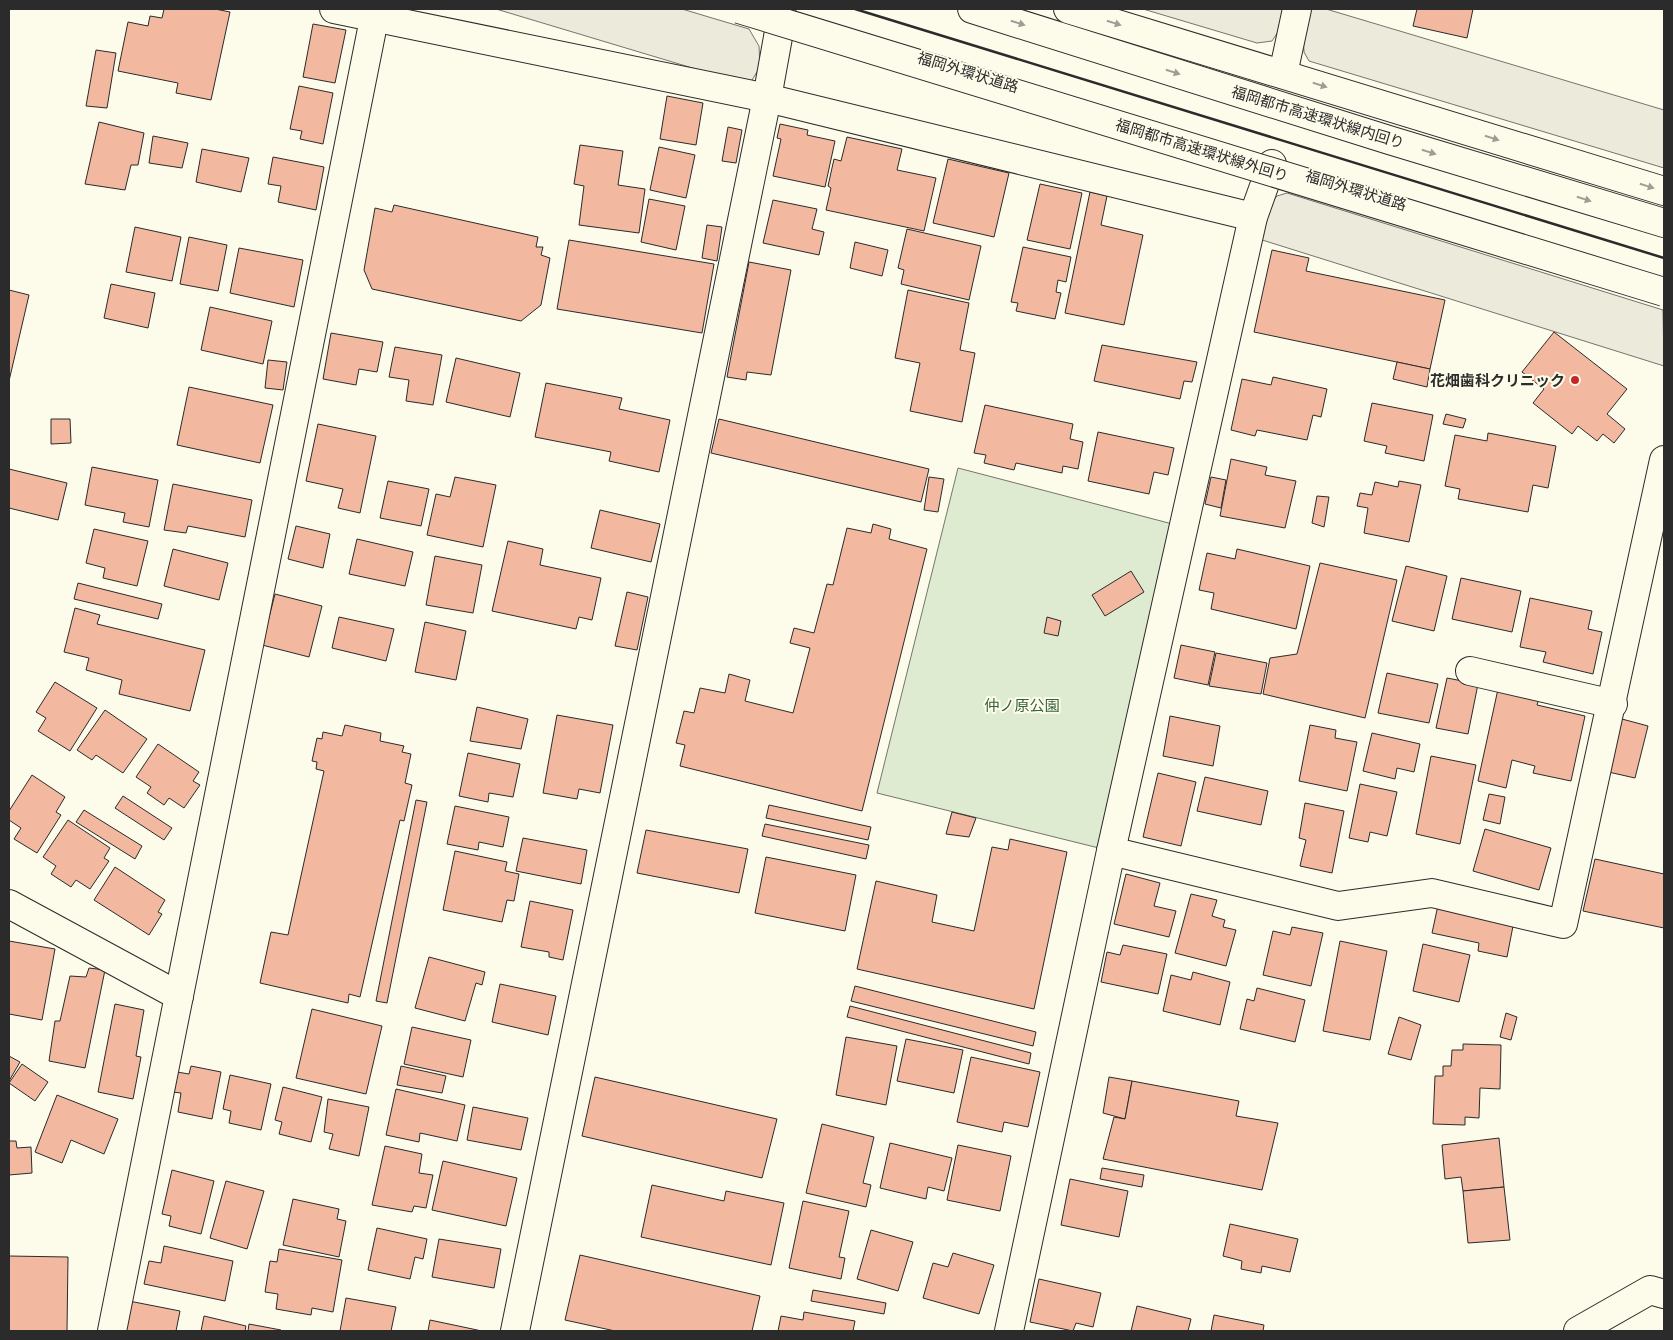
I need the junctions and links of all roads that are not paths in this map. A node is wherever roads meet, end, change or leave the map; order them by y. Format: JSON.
{"nodes":[{"id":1,"x":334,"y":9,"type":"edge"},
{"id":2,"x":739,"y":9,"type":"edge"},
{"id":3,"x":972,"y":9,"type":"edge"},
{"id":4,"x":1068,"y":9,"type":"edge"},
{"id":5,"x":1297,"y":9,"type":"edge"},
{"id":6,"x":771,"y":12,"type":"edge"},
{"id":7,"x":375,"y":14,"type":"edge"},
{"id":8,"x":1283,"y":74,"type":"junction"},
{"id":9,"x":767,"y":98,"type":"junction"},
{"id":10,"x":1272,"y":164,"type":"junction"},
{"id":11,"x":1664,"y":191,"type":"edge"},
{"id":12,"x":1253,"y":217,"type":"junction"},
{"id":13,"x":1664,"y":223,"type":"edge"},
{"id":14,"x":1664,"y":285,"type":"edge"},
{"id":15,"x":1664,"y":292,"type":"edge"},
{"id":16,"x":1664,"y":460,"type":"edge"},
{"id":17,"x":1470,"y":671,"type":"dead end"},
{"id":18,"x":1613,"y":704,"type":"junction"},
{"id":19,"x":1110,"y":852,"type":"junction"},
{"id":20,"x":9,"y":904,"type":"edge"},
{"id":21,"x":179,"y":996,"type":"junction"},
{"id":22,"x":1664,"y":1294,"type":"edge"},
{"id":23,"x":112,"y":1331,"type":"edge"},
{"id":24,"x":515,"y":1331,"type":"edge"},
{"id":25,"x":1009,"y":1331,"type":"edge"},
{"id":26,"x":1578,"y":1331,"type":"edge"}],
"edges":[{"from":1,"to":7,"type":"main road"},
{"from":2,"to":15,"type":"main road","name":"福岡都市高速環状線外回り","bridge":true},
{"from":3,"to":13,"type":"main road","name":"福岡都市高速環状線内回り","one_way":true},
{"from":4,"to":8,"type":"main road","one_way":true},
{"from":5,"to":8,"type":"main road"},
{"from":6,"to":9,"type":"main road"},
{"from":6,"to":10,"type":"main road","name":"福岡外環状道路"},
{"from":7,"to":9,"type":"main road"},
{"from":7,"to":21,"type":"main road"},
{"from":8,"to":11,"type":"main road","one_way":true},
{"from":9,"to":12,"type":"main road"},
{"from":9,"to":24,"type":"main road"},
{"from":10,"to":12,"type":"main road"},
{"from":10,"to":14,"type":"main road","name":"福岡外環状道路"},
{"from":12,"to":19,"type":"main road"},
{"from":16,"to":18,"type":"main road"},
{"from":17,"to":18,"type":"main road"},
{"from":18,"to":19,"type":"main road"},
{"from":19,"to":25,"type":"main road"},
{"from":20,"to":21,"type":"main road"},
{"from":21,"to":23,"type":"main road"},
{"from":22,"to":26,"type":"main road"}]}
